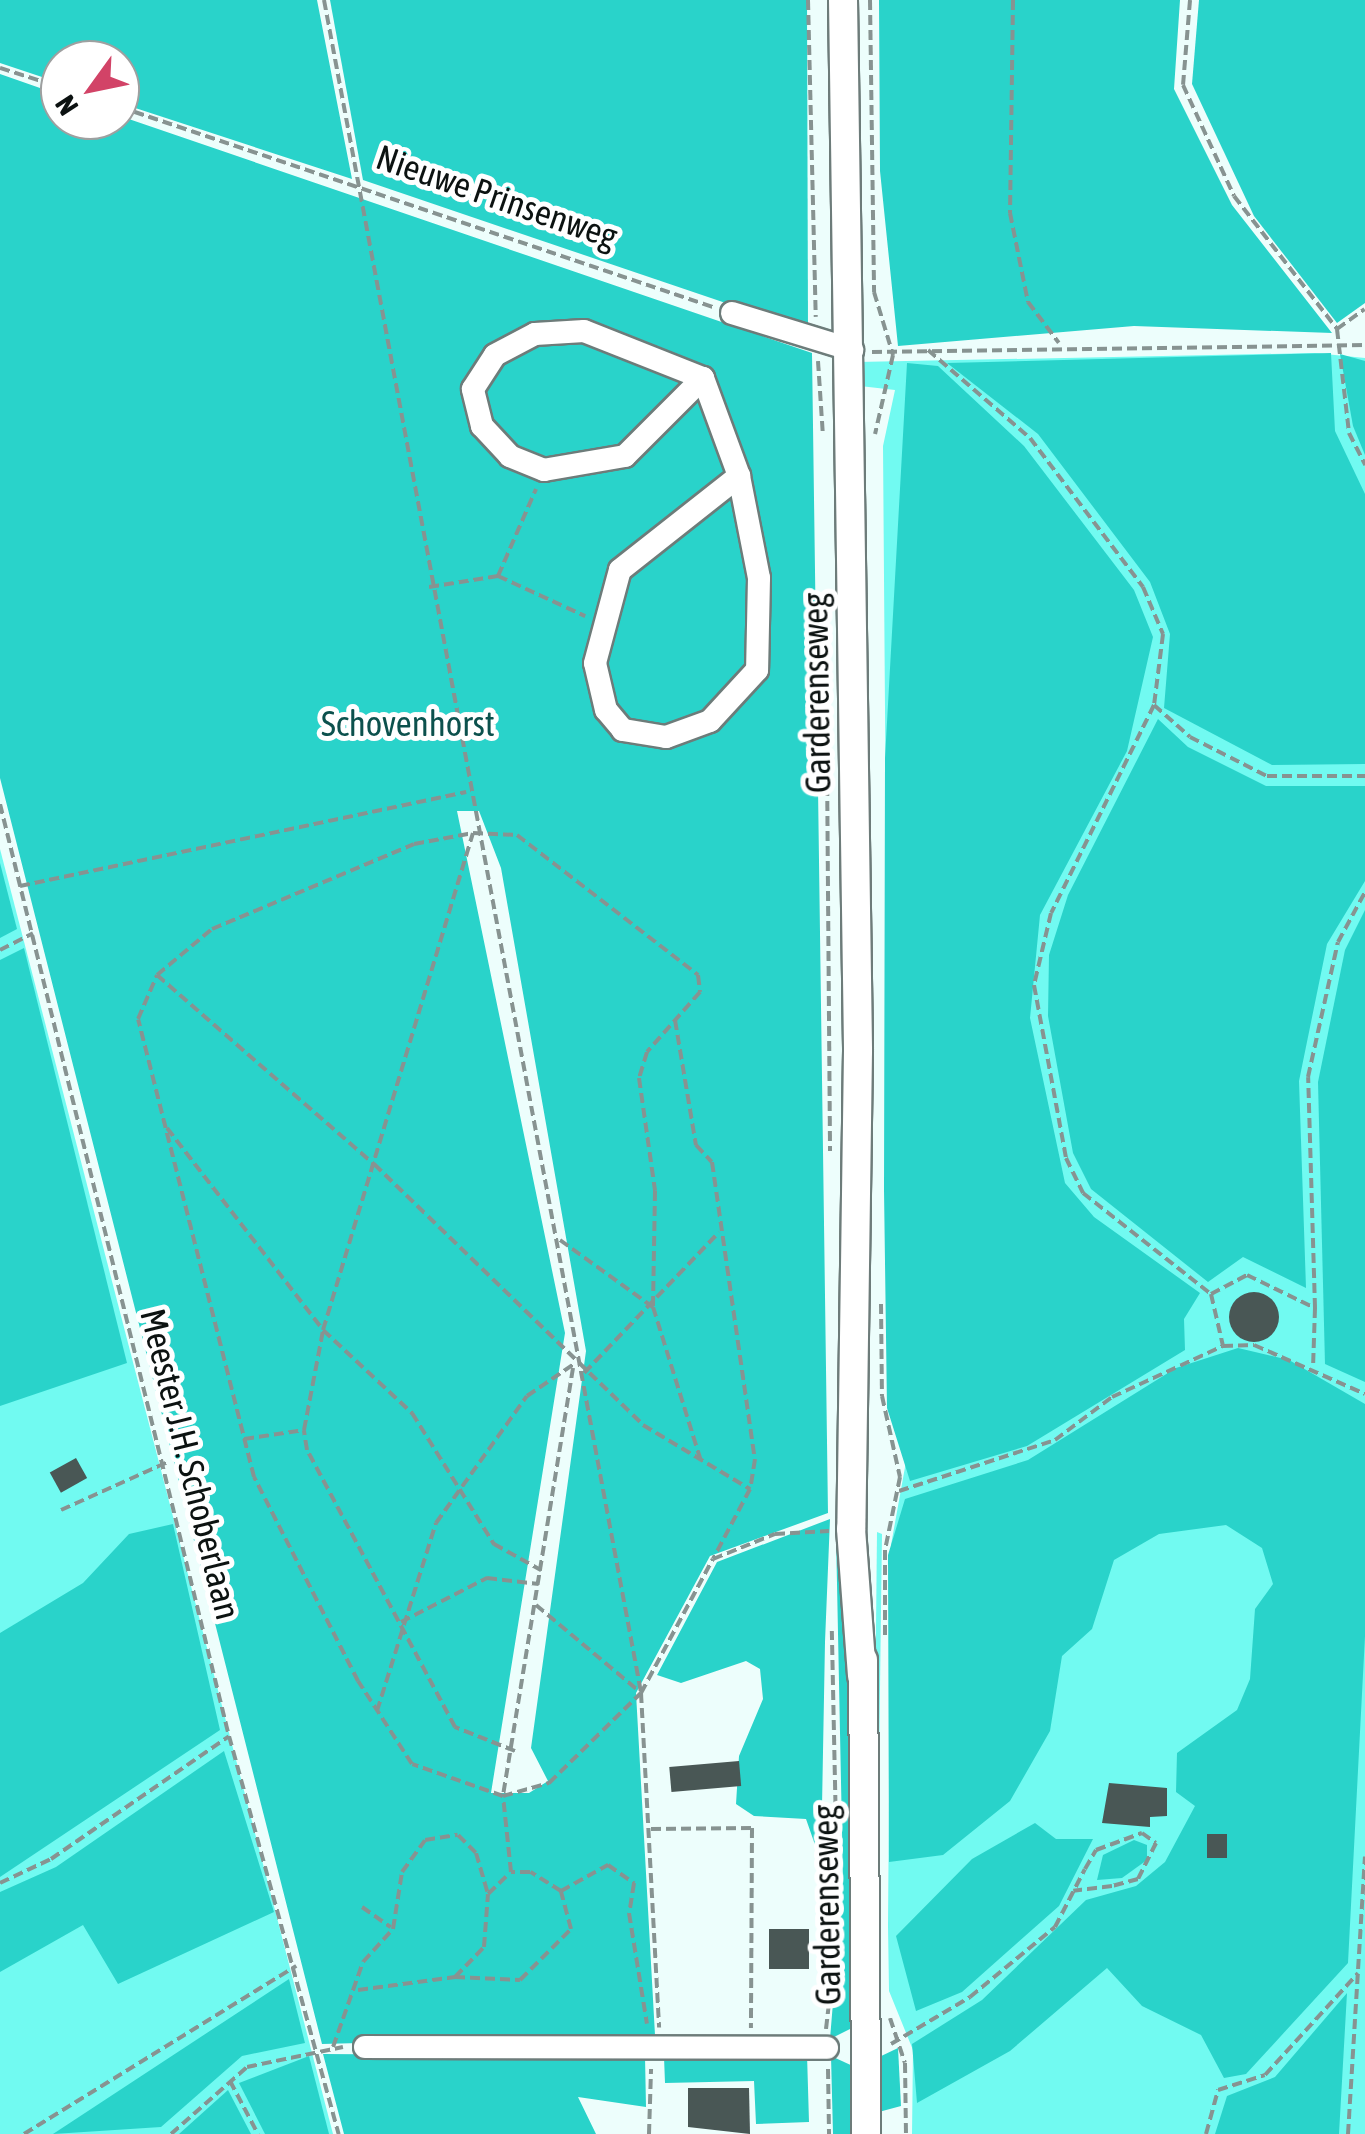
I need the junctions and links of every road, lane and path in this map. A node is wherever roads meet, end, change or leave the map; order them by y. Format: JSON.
{"nodes":[{"id":1,"x":324,"y":0,"type":"edge"},
{"id":2,"x":808,"y":0,"type":"edge"},
{"id":3,"x":843,"y":0,"type":"edge"},
{"id":4,"x":870,"y":0,"type":"edge"},
{"id":5,"x":1013,"y":0,"type":"edge"},
{"id":6,"x":1190,"y":0,"type":"edge"},
{"id":7,"x":0,"y":68,"type":"edge"},
{"id":8,"x":40,"y":81,"type":"edge"},
{"id":9,"x":140,"y":114,"type":"edge"},
{"id":10,"x":359,"y":186,"type":"junction"},
{"id":11,"x":1365,"y":310,"type":"edge"},
{"id":12,"x":732,"y":313,"type":"joint"},
{"id":13,"x":1337,"y":330,"type":"junction"},
{"id":14,"x":1336,"y":340,"type":"junction"},
{"id":15,"x":817,"y":343,"type":"junction"},
{"id":16,"x":1059,"y":344,"type":"junction"},
{"id":17,"x":1365,"y":345,"type":"edge"},
{"id":18,"x":852,"y":350,"type":"junction"},
{"id":19,"x":928,"y":350,"type":"junction"},
{"id":20,"x":703,"y":378,"type":"junction"},
{"id":21,"x":1365,"y":466,"type":"edge"},
{"id":22,"x":544,"y":470,"type":"junction"},
{"id":23,"x":739,"y":476,"type":"junction"},
{"id":24,"x":498,"y":576,"type":"junction"},
{"id":25,"x":429,"y":588,"type":"junction"},
{"id":26,"x":600,"y":623,"type":"junction"},
{"id":27,"x":1154,"y":705,"type":"junction"},
{"id":28,"x":1365,"y":776,"type":"edge"},
{"id":29,"x":466,"y":792,"type":"junction"},
{"id":30,"x":0,"y":804,"type":"edge"},
{"id":31,"x":473,"y":833,"type":"junction"},
{"id":32,"x":20,"y":886,"type":"junction"},
{"id":33,"x":1365,"y":892,"type":"edge"},
{"id":34,"x":34,"y":932,"type":"junction"},
{"id":35,"x":0,"y":950,"type":"edge"},
{"id":36,"x":157,"y":975,"type":"junction"},
{"id":37,"x":675,"y":1017,"type":"junction"},
{"id":38,"x":164,"y":1124,"type":"junction"},
{"id":39,"x":374,"y":1164,"type":"junction"},
{"id":40,"x":720,"y":1230,"type":"junction"},
{"id":41,"x":560,"y":1240,"type":"junction"},
{"id":42,"x":1211,"y":1294,"type":"junction"},
{"id":43,"x":653,"y":1307,"type":"junction"},
{"id":44,"x":1315,"y":1308,"type":"junction"},
{"id":45,"x":323,"y":1330,"type":"junction"},
{"id":46,"x":1223,"y":1346,"type":"junction"},
{"id":47,"x":574,"y":1364,"type":"junction"},
{"id":48,"x":1313,"y":1367,"type":"junction"},
{"id":49,"x":584,"y":1373,"type":"junction"},
{"id":50,"x":1365,"y":1394,"type":"edge"},
{"id":51,"x":304,"y":1430,"type":"junction"},
{"id":52,"x":244,"y":1439,"type":"junction"},
{"id":53,"x":168,"y":1462,"type":"junction"},
{"id":54,"x":703,"y":1465,"type":"junction"},
{"id":55,"x":458,"y":1489,"type":"junction"},
{"id":56,"x":750,"y":1489,"type":"junction"},
{"id":57,"x":899,"y":1491,"type":"dead end"},
{"id":58,"x":61,"y":1510,"type":"dead end"},
{"id":59,"x":823,"y":1531,"type":"dead end"},
{"id":60,"x":712,"y":1559,"type":"junction"},
{"id":61,"x":541,"y":1570,"type":"junction"},
{"id":62,"x":539,"y":1584,"type":"junction"},
{"id":63,"x":536,"y":1605,"type":"junction"},
{"id":64,"x":399,"y":1622,"type":"junction"},
{"id":65,"x":641,"y":1693,"type":"junction"},
{"id":66,"x":378,"y":1711,"type":"junction"},
{"id":67,"x":229,"y":1736,"type":"junction"},
{"id":68,"x":515,"y":1751,"type":"junction"},
{"id":69,"x":502,"y":1796,"type":"junction"},
{"id":70,"x":652,"y":1830,"type":"junction"},
{"id":71,"x":1365,"y":1857,"type":"edge"},
{"id":72,"x":511,"y":1872,"type":"junction"},
{"id":73,"x":0,"y":1883,"type":"edge"},
{"id":74,"x":561,"y":1891,"type":"junction"},
{"id":75,"x":1073,"y":1891,"type":"dead end"},
{"id":76,"x":488,"y":1894,"type":"junction"},
{"id":77,"x":362,"y":1907,"type":"dead end"},
{"id":78,"x":393,"y":1929,"type":"junction"},
{"id":79,"x":296,"y":1966,"type":"junction"},
{"id":80,"x":1358,"y":1973,"type":"junction"},
{"id":81,"x":456,"y":1977,"type":"junction"},
{"id":82,"x":358,"y":1990,"type":"junction"},
{"id":83,"x":333,"y":2047,"type":"junction"},
{"id":84,"x":366,"y":2047,"type":"joint"},
{"id":85,"x":316,"y":2048,"type":"junction"},
{"id":86,"x":655,"y":2048,"type":"junction"},
{"id":87,"x":751,"y":2048,"type":"junction"},
{"id":88,"x":827,"y":2048,"type":"dead end"},
{"id":89,"x":230,"y":2081,"type":"junction"},
{"id":90,"x":24,"y":2134,"type":"edge"},
{"id":91,"x":171,"y":2134,"type":"edge"},
{"id":92,"x":258,"y":2134,"type":"edge"},
{"id":93,"x":340,"y":2134,"type":"edge"},
{"id":94,"x":649,"y":2134,"type":"edge"},
{"id":95,"x":866,"y":2134,"type":"edge"},
{"id":96,"x":906,"y":2134,"type":"edge"},
{"id":97,"x":1206,"y":2134,"type":"edge"},
{"id":98,"x":1348,"y":2134,"type":"edge"}],
"edges":[{"from":1,"to":10,"type":"path"},
{"from":2,"to":15,"type":"path"},
{"from":3,"to":18,"type":"main road","name":"Garderenseweg"},
{"from":4,"to":19,"type":"path"},
{"from":5,"to":16,"type":"path"},
{"from":6,"to":13,"type":"path"},
{"from":7,"to":8,"type":"path"},
{"from":9,"to":10,"type":"path","name":"Nieuwe Prinsenweg"},
{"from":10,"to":12,"type":"path","name":"Nieuwe Prinsenweg"},
{"from":10,"to":25,"type":"path"},
{"from":11,"to":13,"type":"path"},
{"from":12,"to":15,"type":"street"},
{"from":13,"to":14,"type":"path"},
{"from":14,"to":16,"type":"path"},
{"from":14,"to":17,"type":"path"},
{"from":14,"to":21,"type":"path"},
{"from":15,"to":18,"type":"street"},
{"from":16,"to":19,"type":"path"},
{"from":18,"to":95,"type":"main road","name":"Garderenseweg"},
{"from":19,"to":27,"type":"path"},
{"from":20,"to":22,"type":"street"},
{"from":20,"to":22,"type":"street"},
{"from":20,"to":23,"type":"street"},
{"from":22,"to":24,"type":"path"},
{"from":23,"to":26,"type":"street"},
{"from":23,"to":26,"type":"street"},
{"from":24,"to":25,"type":"path"},
{"from":24,"to":26,"type":"path"},
{"from":25,"to":29,"type":"path"},
{"from":27,"to":28,"type":"path"},
{"from":27,"to":42,"type":"path"},
{"from":29,"to":31,"type":"path"},
{"from":29,"to":32,"type":"path"},
{"from":30,"to":32,"type":"path","name":"Meester J.H. Schoberlaan"},
{"from":31,"to":36,"type":"path"},
{"from":31,"to":37,"type":"path"},
{"from":31,"to":39,"type":"path"},
{"from":31,"to":41,"type":"path"},
{"from":32,"to":34,"type":"path","name":"Meester J.H. Schoberlaan"},
{"from":33,"to":44,"type":"path"},
{"from":34,"to":35,"type":"path"},
{"from":34,"to":53,"type":"path","name":"Meester J.H. Schoberlaan"},
{"from":36,"to":38,"type":"path"},
{"from":36,"to":39,"type":"path"},
{"from":37,"to":40,"type":"path"},
{"from":37,"to":43,"type":"path"},
{"from":38,"to":45,"type":"path"},
{"from":38,"to":52,"type":"path"},
{"from":39,"to":45,"type":"path"},
{"from":39,"to":47,"type":"path"},
{"from":40,"to":43,"type":"path"},
{"from":40,"to":56,"type":"path"},
{"from":41,"to":43,"type":"path"},
{"from":41,"to":47,"type":"path"},
{"from":42,"to":44,"type":"path"},
{"from":42,"to":46,"type":"path"},
{"from":43,"to":49,"type":"path"},
{"from":43,"to":54,"type":"path"},
{"from":44,"to":48,"type":"path"},
{"from":45,"to":51,"type":"path"},
{"from":45,"to":55,"type":"path"},
{"from":46,"to":48,"type":"path"},
{"from":46,"to":57,"type":"path"},
{"from":47,"to":49,"type":"path"},
{"from":47,"to":55,"type":"path"},
{"from":47,"to":61,"type":"path"},
{"from":47,"to":65,"type":"path"},
{"from":48,"to":50,"type":"path"},
{"from":49,"to":54,"type":"path"},
{"from":51,"to":52,"type":"path"},
{"from":51,"to":64,"type":"path"},
{"from":52,"to":66,"type":"path"},
{"from":53,"to":58,"type":"path"},
{"from":53,"to":67,"type":"path","name":"Meester J.H. Schoberlaan"},
{"from":54,"to":56,"type":"path"},
{"from":55,"to":61,"type":"path"},
{"from":55,"to":64,"type":"path"},
{"from":56,"to":60,"type":"path"},
{"from":59,"to":60,"type":"path"},
{"from":60,"to":65,"type":"path"},
{"from":61,"to":62,"type":"path"},
{"from":62,"to":63,"type":"path"},
{"from":62,"to":64,"type":"path"},
{"from":63,"to":65,"type":"path"},
{"from":63,"to":68,"type":"path"},
{"from":64,"to":66,"type":"path"},
{"from":64,"to":68,"type":"path"},
{"from":65,"to":69,"type":"path"},
{"from":65,"to":70,"type":"path"},
{"from":66,"to":69,"type":"path"},
{"from":67,"to":73,"type":"path"},
{"from":67,"to":79,"type":"path","name":"Meester J.H. Schoberlaan"},
{"from":68,"to":69,"type":"path"},
{"from":69,"to":72,"type":"path"},
{"from":70,"to":86,"type":"path"},
{"from":70,"to":87,"type":"path"},
{"from":71,"to":80,"type":"path"},
{"from":72,"to":74,"type":"path"},
{"from":72,"to":76,"type":"path"},
{"from":74,"to":81,"type":"path"},
{"from":74,"to":86,"type":"path"},
{"from":75,"to":96,"type":"path"},
{"from":76,"to":78,"type":"path"},
{"from":76,"to":81,"type":"path"},
{"from":77,"to":78,"type":"path"},
{"from":78,"to":82,"type":"path"},
{"from":79,"to":85,"type":"path","name":"Meester J.H. Schoberlaan"},
{"from":79,"to":90,"type":"path"},
{"from":80,"to":97,"type":"path"},
{"from":80,"to":98,"type":"path"},
{"from":81,"to":82,"type":"path"},
{"from":82,"to":83,"type":"path"},
{"from":83,"to":84,"type":"path"},
{"from":83,"to":85,"type":"path"},
{"from":84,"to":86,"type":"street"},
{"from":85,"to":89,"type":"path"},
{"from":85,"to":93,"type":"path","name":"Meester J.H. Schoberlaan"},
{"from":86,"to":87,"type":"street"},
{"from":86,"to":94,"type":"path"},
{"from":87,"to":88,"type":"street"},
{"from":89,"to":91,"type":"path"},
{"from":89,"to":92,"type":"path"}]}
